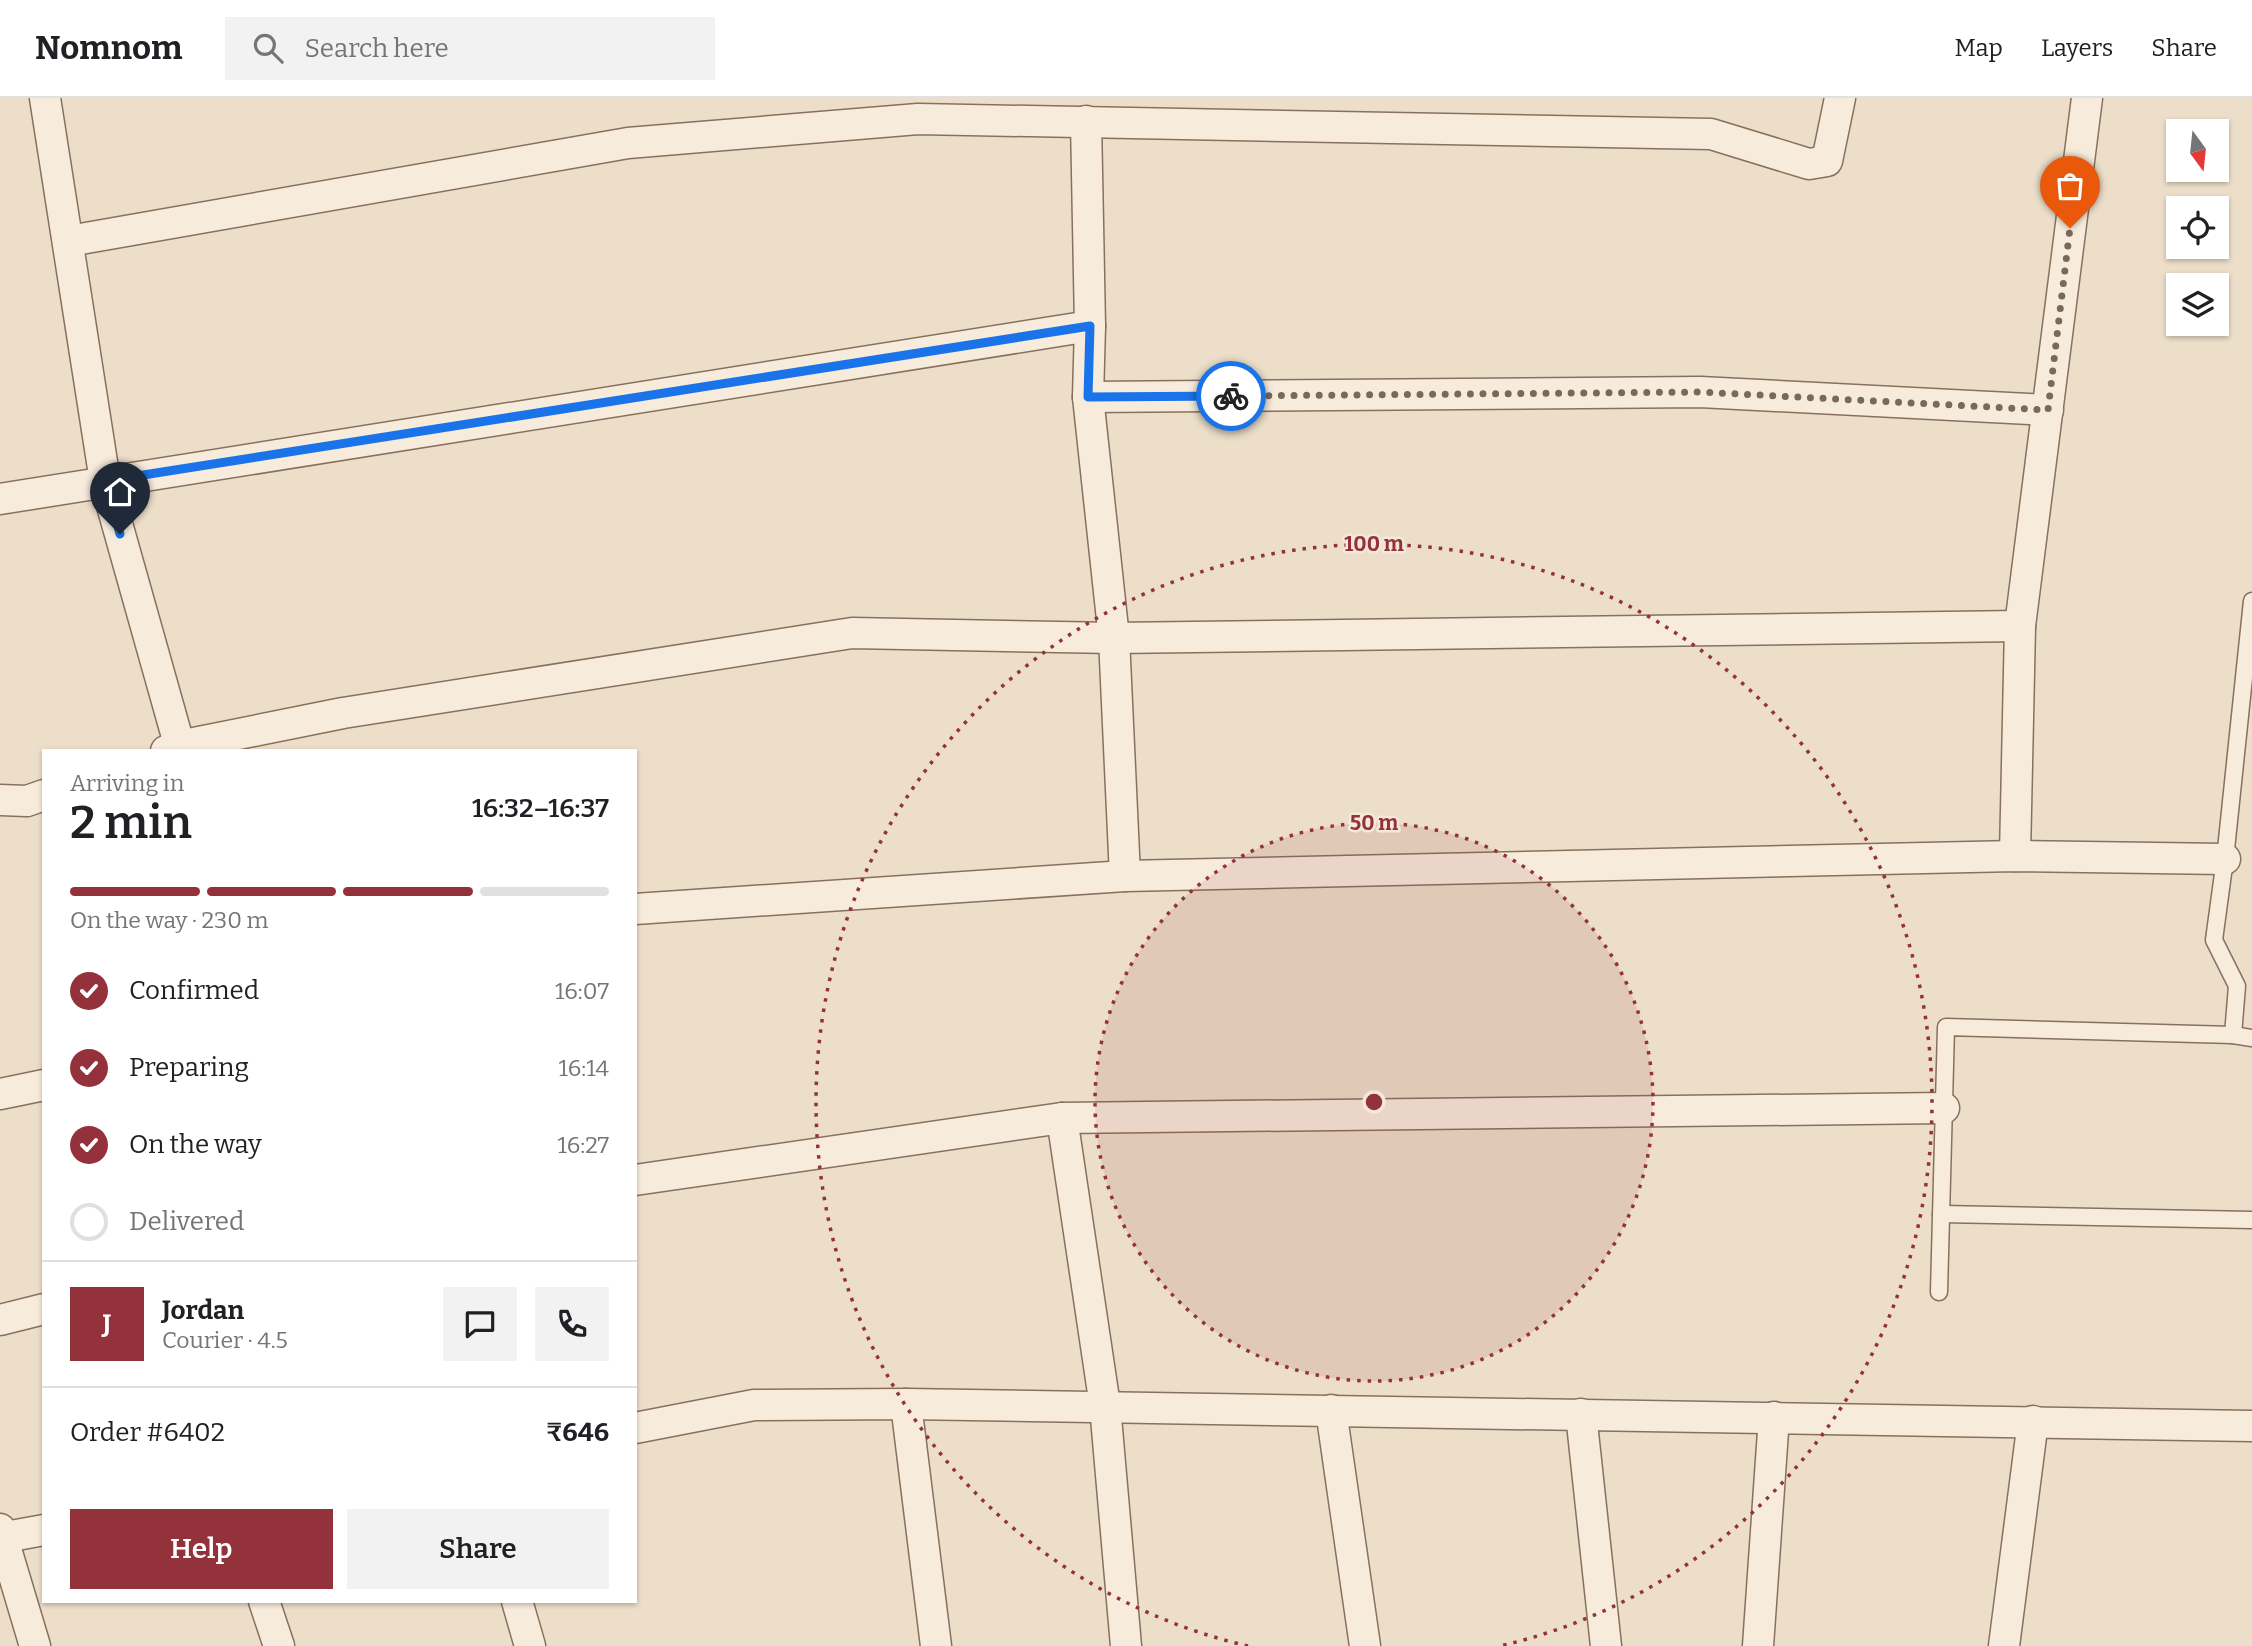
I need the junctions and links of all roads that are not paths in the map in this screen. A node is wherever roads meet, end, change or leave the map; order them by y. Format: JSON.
{"nodes":[{"id":1,"x":45,"y":98,"type":"edge"},
{"id":2,"x":1840,"y":98,"type":"edge"},
{"id":3,"x":2087,"y":98,"type":"edge"},
{"id":4,"x":990,"y":109,"type":"edge"},
{"id":5,"x":1237,"y":111,"type":"edge"},
{"id":6,"x":1086,"y":121,"type":"junction"},
{"id":7,"x":69,"y":241,"type":"junction"},
{"id":8,"x":1090,"y":326,"type":"junction"},
{"id":9,"x":1088,"y":397,"type":"junction"},
{"id":10,"x":2048,"y":410,"type":"junction"},
{"id":11,"x":105,"y":481,"type":"junction"},
{"id":12,"x":0,"y":499,"type":"edge"},
{"id":13,"x":2252,"y":601,"type":"edge"},
{"id":14,"x":2020,"y":626,"type":"junction"},
{"id":15,"x":1114,"y":638,"type":"junction"},
{"id":16,"x":175,"y":749,"type":"edge"},
{"id":17,"x":42,"y":796,"type":"edge"},
{"id":18,"x":0,"y":800,"type":"edge"},
{"id":19,"x":2015,"y":856,"type":"junction"},
{"id":20,"x":2225,"y":859,"type":"junction"},
{"id":21,"x":1125,"y":876,"type":"junction"},
{"id":22,"x":637,"y":909,"type":"edge"},
{"id":23,"x":2233,"y":1035,"type":"junction"},
{"id":24,"x":2252,"y":1038,"type":"edge"},
{"id":25,"x":42,"y":1085,"type":"edge"},
{"id":26,"x":0,"y":1094,"type":"edge"},
{"id":27,"x":1944,"y":1108,"type":"junction"},
{"id":28,"x":1062,"y":1118,"type":"junction"},
{"id":29,"x":637,"y":1180,"type":"edge"},
{"id":30,"x":1941,"y":1214,"type":"junction"},
{"id":31,"x":2252,"y":1220,"type":"edge"},
{"id":32,"x":1939,"y":1292,"type":"dead end"},
{"id":33,"x":42,"y":1310,"type":"edge"},
{"id":34,"x":0,"y":1320,"type":"edge"},
{"id":35,"x":906,"y":1404,"type":"junction"},
{"id":36,"x":1105,"y":1406,"type":"junction"},
{"id":37,"x":1331,"y":1410,"type":"junction"},
{"id":38,"x":1581,"y":1414,"type":"junction"},
{"id":39,"x":1774,"y":1417,"type":"junction"},
{"id":40,"x":2032,"y":1422,"type":"junction"},
{"id":41,"x":2252,"y":1426,"type":"edge"},
{"id":42,"x":637,"y":1428,"type":"edge"},
{"id":43,"x":42,"y":1530,"type":"edge"},
{"id":44,"x":1,"y":1535,"type":"edge"},
{"id":45,"x":265,"y":1603,"type":"edge"},
{"id":46,"x":518,"y":1603,"type":"edge"},
{"id":47,"x":35,"y":1646,"type":"edge"},
{"id":48,"x":279,"y":1646,"type":"edge"},
{"id":49,"x":530,"y":1646,"type":"edge"},
{"id":50,"x":936,"y":1646,"type":"edge"},
{"id":51,"x":1126,"y":1646,"type":"edge"},
{"id":52,"x":1365,"y":1646,"type":"edge"},
{"id":53,"x":1606,"y":1646,"type":"edge"},
{"id":54,"x":1758,"y":1646,"type":"edge"},
{"id":55,"x":2004,"y":1646,"type":"edge"}],
"edges":[{"from":1,"to":7,"type":"street"},
{"from":2,"to":5,"type":"street"},
{"from":3,"to":10,"type":"street"},
{"from":4,"to":6,"type":"street"},
{"from":4,"to":7,"type":"street"},
{"from":5,"to":6,"type":"street"},
{"from":6,"to":8,"type":"street"},
{"from":7,"to":11,"type":"street"},
{"from":8,"to":9,"type":"street"},
{"from":8,"to":11,"type":"street"},
{"from":9,"to":10,"type":"street"},
{"from":9,"to":15,"type":"street"},
{"from":10,"to":14,"type":"street"},
{"from":11,"to":12,"type":"street"},
{"from":11,"to":16,"type":"street"},
{"from":13,"to":20,"type":"lane"},
{"from":14,"to":15,"type":"street"},
{"from":14,"to":19,"type":"street"},
{"from":15,"to":16,"type":"street"},
{"from":15,"to":21,"type":"street"},
{"from":17,"to":18,"type":"street"},
{"from":19,"to":20,"type":"street"},
{"from":19,"to":21,"type":"street"},
{"from":20,"to":23,"type":"lane"},
{"from":21,"to":22,"type":"street"},
{"from":23,"to":24,"type":"lane"},
{"from":23,"to":27,"type":"lane"},
{"from":25,"to":26,"type":"street"},
{"from":27,"to":28,"type":"street"},
{"from":27,"to":30,"type":"lane"},
{"from":28,"to":29,"type":"street"},
{"from":28,"to":36,"type":"street"},
{"from":30,"to":31,"type":"lane"},
{"from":30,"to":32,"type":"lane"},
{"from":33,"to":34,"type":"street"},
{"from":35,"to":36,"type":"street"},
{"from":35,"to":42,"type":"street"},
{"from":35,"to":50,"type":"street"},
{"from":36,"to":37,"type":"street"},
{"from":36,"to":51,"type":"street"},
{"from":37,"to":38,"type":"street"},
{"from":37,"to":52,"type":"street"},
{"from":38,"to":39,"type":"street"},
{"from":38,"to":53,"type":"street"},
{"from":39,"to":40,"type":"street"},
{"from":39,"to":54,"type":"street"},
{"from":40,"to":41,"type":"street"},
{"from":40,"to":55,"type":"street"},
{"from":43,"to":44,"type":"street"},
{"from":44,"to":47,"type":"street"},
{"from":45,"to":48,"type":"street"},
{"from":46,"to":49,"type":"street"}]}
